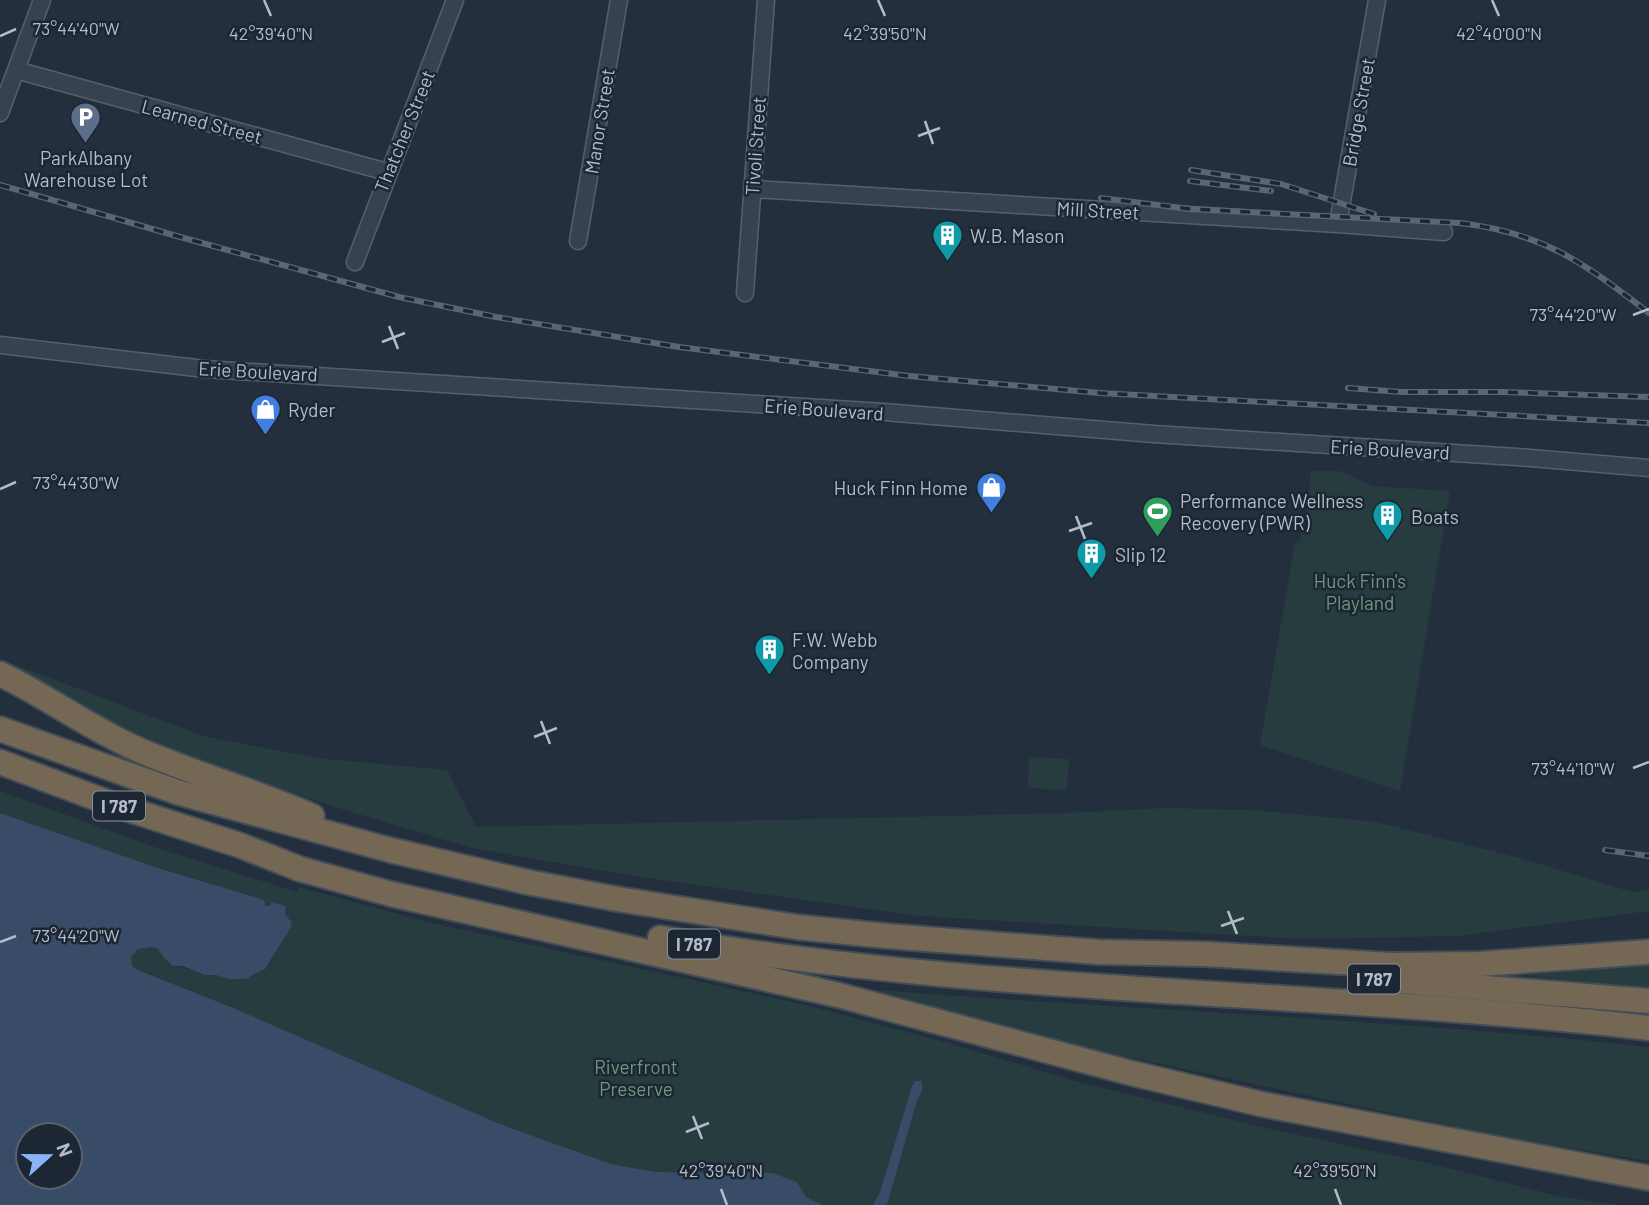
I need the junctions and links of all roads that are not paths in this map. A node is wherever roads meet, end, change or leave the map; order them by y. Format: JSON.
{"nodes":[{"id":1,"x":42,"y":0,"type":"edge"},
{"id":2,"x":455,"y":0,"type":"edge"},
{"id":3,"x":619,"y":0,"type":"edge"},
{"id":4,"x":766,"y":0,"type":"edge"},
{"id":5,"x":1377,"y":0,"type":"edge"},
{"id":6,"x":16,"y":70,"type":"junction"},
{"id":7,"x":0,"y":113,"type":"edge"},
{"id":8,"x":387,"y":172,"type":"junction"},
{"id":9,"x":752,"y":189,"type":"junction"},
{"id":10,"x":1338,"y":224,"type":"junction"},
{"id":11,"x":1444,"y":232,"type":"dead end"},
{"id":12,"x":578,"y":241,"type":"dead end"},
{"id":13,"x":355,"y":262,"type":"dead end"},
{"id":14,"x":745,"y":293,"type":"dead end"},
{"id":15,"x":0,"y":345,"type":"edge"},
{"id":16,"x":1649,"y":468,"type":"edge"},
{"id":17,"x":0,"y":674,"type":"edge"},
{"id":18,"x":0,"y":729,"type":"edge"},
{"id":19,"x":0,"y":762,"type":"edge"},
{"id":20,"x":239,"y":845,"type":"junction"},
{"id":21,"x":390,"y":850,"type":"junction"},
{"id":22,"x":1649,"y":942,"type":"edge"},
{"id":23,"x":1649,"y":952,"type":"edge"},
{"id":24,"x":1099,"y":953,"type":"junction"},
{"id":25,"x":1594,"y":956,"type":"junction"},
{"id":26,"x":1649,"y":1001,"type":"edge"},
{"id":27,"x":1649,"y":1028,"type":"edge"},
{"id":28,"x":1572,"y":1163,"type":"junction"},
{"id":29,"x":1649,"y":1178,"type":"edge"},
{"id":30,"x":1649,"y":1187,"type":"edge"}],
"edges":[{"from":1,"to":6,"type":"street"},
{"from":2,"to":8,"type":"street","name":"Thatcher Street"},
{"from":3,"to":12,"type":"street","name":"Manor Street"},
{"from":4,"to":9,"type":"street","name":"Tivoli Street"},
{"from":5,"to":10,"type":"street","name":"Bridge Street"},
{"from":6,"to":7,"type":"street"},
{"from":6,"to":8,"type":"street","name":"Learned Street"},
{"from":8,"to":13,"type":"street","name":"Thatcher Street"},
{"from":9,"to":10,"type":"street","name":"Mill Street"},
{"from":9,"to":14,"type":"street","name":"Tivoli Street"},
{"from":10,"to":11,"type":"street","name":"Mill Street"},
{"from":15,"to":16,"type":"street","name":"Erie Boulevard"},
{"from":17,"to":21,"type":"highway"},
{"from":18,"to":21,"type":"highway","number":"I 787"},
{"from":19,"to":20,"type":"highway","number":"I 787"},
{"from":20,"to":27,"type":"highway","number":"I 787"},
{"from":20,"to":28,"type":"highway"},
{"from":21,"to":24,"type":"highway","number":"I 787"},
{"from":22,"to":25,"type":"highway"},
{"from":23,"to":25,"type":"highway"},
{"from":24,"to":25,"type":"highway"},
{"from":24,"to":26,"type":"highway","number":"I 787"},
{"from":28,"to":29,"type":"highway"},
{"from":28,"to":30,"type":"highway"}]}
